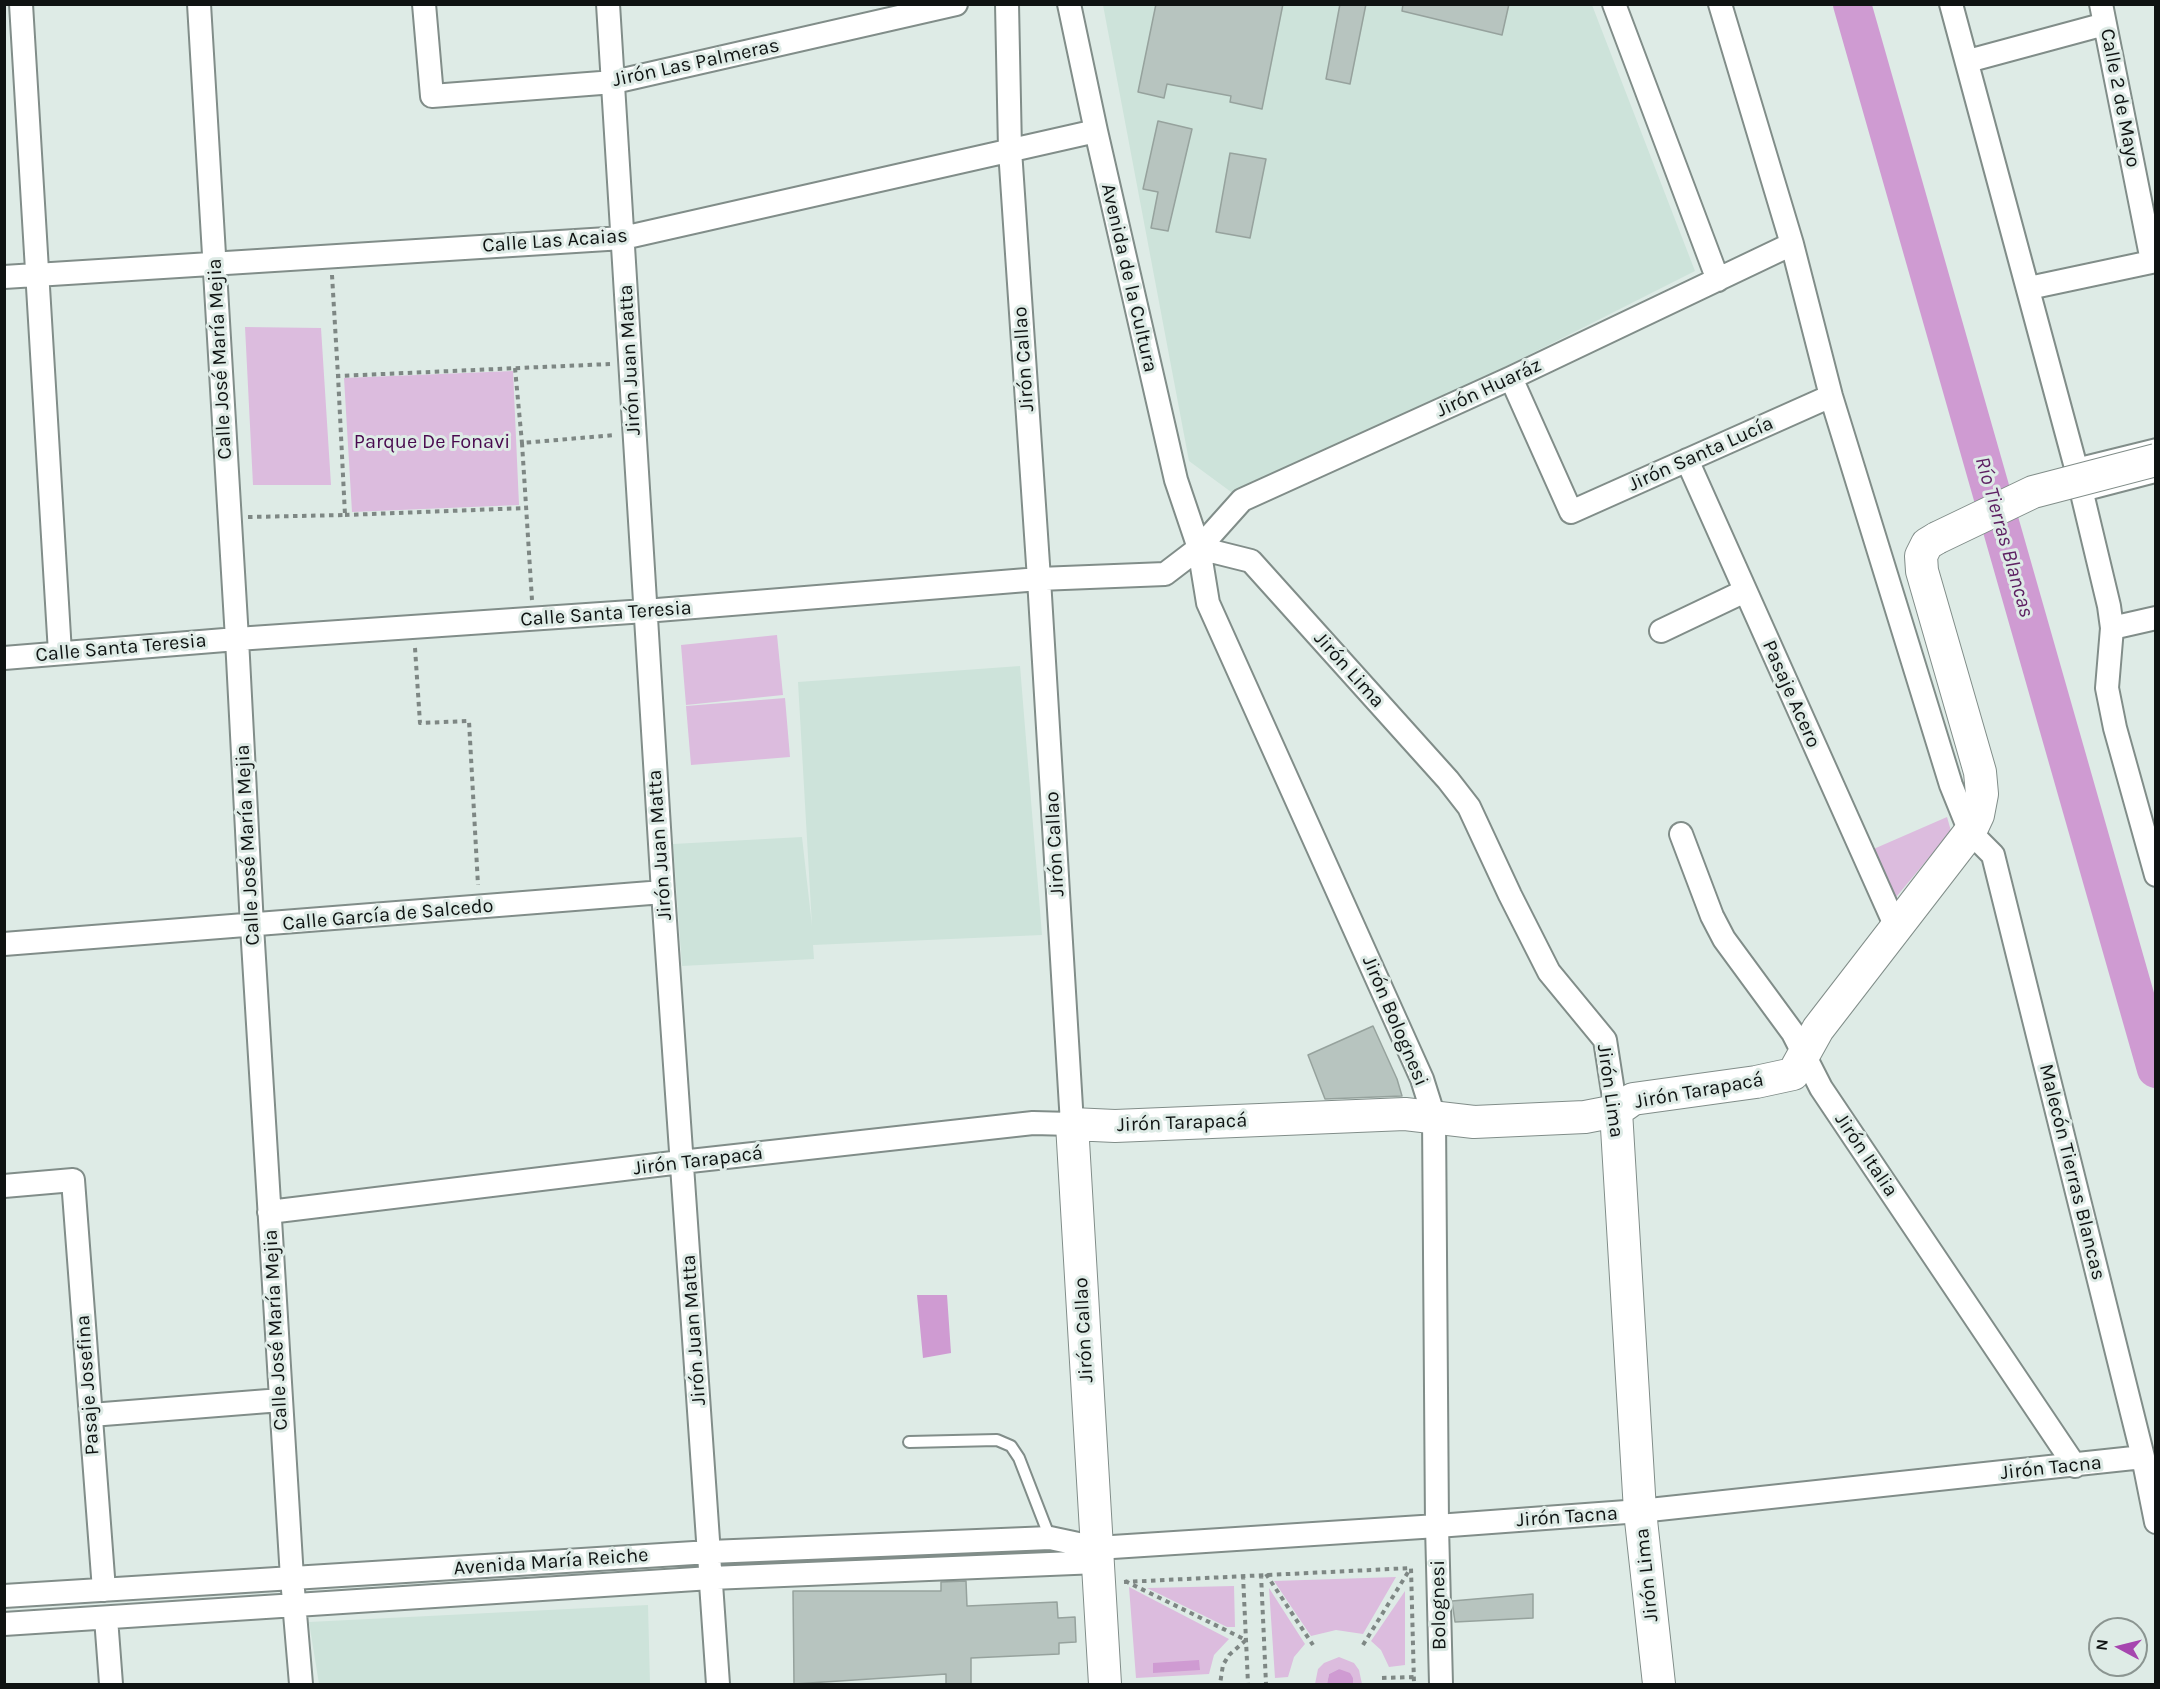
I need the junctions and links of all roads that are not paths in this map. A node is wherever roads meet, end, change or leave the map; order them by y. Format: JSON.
{"nodes":[{"id":1,"x":21,"y":4,"type":"edge"},
{"id":2,"x":199,"y":4,"type":"edge"},
{"id":3,"x":424,"y":4,"type":"edge"},
{"id":4,"x":608,"y":4,"type":"edge"},
{"id":5,"x":956,"y":4,"type":"edge"},
{"id":6,"x":1007,"y":4,"type":"edge"},
{"id":7,"x":1069,"y":4,"type":"edge"},
{"id":8,"x":1614,"y":4,"type":"edge"},
{"id":9,"x":1720,"y":4,"type":"edge"},
{"id":10,"x":1952,"y":4,"type":"edge"},
{"id":11,"x":2103,"y":14,"type":"edge"},
{"id":12,"x":1968,"y":61,"type":"junction"},
{"id":13,"x":614,"y":82,"type":"junction"},
{"id":14,"x":1095,"y":131,"type":"junction"},
{"id":15,"x":1010,"y":150,"type":"junction"},
{"id":16,"x":622,"y":238,"type":"junction"},
{"id":17,"x":1792,"y":244,"type":"junction"},
{"id":18,"x":2154,"y":261,"type":"edge"},
{"id":19,"x":215,"y":264,"type":"junction"},
{"id":20,"x":37,"y":275,"type":"junction"},
{"id":21,"x":4,"y":278,"type":"edge"},
{"id":22,"x":1718,"y":280,"type":"junction"},
{"id":23,"x":2029,"y":288,"type":"junction"},
{"id":24,"x":1511,"y":378,"type":"junction"},
{"id":25,"x":1831,"y":396,"type":"junction"},
{"id":26,"x":2156,"y":444,"type":"edge"},
{"id":27,"x":1687,"y":460,"type":"junction"},
{"id":28,"x":2156,"y":460,"type":"edge"},
{"id":29,"x":2075,"y":464,"type":"junction"},
{"id":30,"x":2156,"y":477,"type":"edge"},
{"id":31,"x":2083,"y":496,"type":"junction"},
{"id":32,"x":1199,"y":548,"type":"junction"},
{"id":33,"x":1039,"y":579,"type":"junction"},
{"id":34,"x":1745,"y":591,"type":"junction"},
{"id":35,"x":645,"y":611,"type":"junction"},
{"id":36,"x":2156,"y":618,"type":"edge"},
{"id":37,"x":2112,"y":628,"type":"junction"},
{"id":38,"x":1661,"y":630,"type":"dead end"},
{"id":39,"x":237,"y":639,"type":"junction"},
{"id":40,"x":60,"y":653,"type":"junction"},
{"id":41,"x":4,"y":658,"type":"edge"},
{"id":42,"x":1970,"y":832,"type":"junction"},
{"id":43,"x":1681,"y":834,"type":"dead end"},
{"id":44,"x":2156,"y":875,"type":"edge"},
{"id":45,"x":663,"y":892,"type":"junction"},
{"id":46,"x":252,"y":926,"type":"junction"},
{"id":47,"x":1896,"y":927,"type":"junction"},
{"id":48,"x":4,"y":944,"type":"edge"},
{"id":49,"x":1804,"y":1056,"type":"junction"},
{"id":50,"x":1616,"y":1111,"type":"junction"},
{"id":51,"x":1434,"y":1117,"type":"junction"},
{"id":52,"x":1072,"y":1124,"type":"junction"},
{"id":53,"x":681,"y":1162,"type":"junction"},
{"id":54,"x":4,"y":1186,"type":"edge"},
{"id":55,"x":269,"y":1212,"type":"junction"},
{"id":56,"x":281,"y":1400,"type":"junction"},
{"id":57,"x":91,"y":1414,"type":"junction"},
{"id":58,"x":909,"y":1442,"type":"dead end"},
{"id":59,"x":2149,"y":1458,"type":"edge"},
{"id":60,"x":2075,"y":1466,"type":"junction"},
{"id":61,"x":1640,"y":1511,"type":"junction"},
{"id":62,"x":2156,"y":1522,"type":"edge"},
{"id":63,"x":1437,"y":1526,"type":"junction"},
{"id":64,"x":1050,"y":1538,"type":"junction"},
{"id":65,"x":710,"y":1552,"type":"junction"},
{"id":66,"x":1097,"y":1555,"type":"junction"},
{"id":67,"x":292,"y":1578,"type":"junction"},
{"id":68,"x":711,"y":1578,"type":"junction"},
{"id":69,"x":104,"y":1590,"type":"junction"},
{"id":70,"x":4,"y":1596,"type":"edge"},
{"id":71,"x":294,"y":1605,"type":"junction"},
{"id":72,"x":106,"y":1618,"type":"junction"},
{"id":73,"x":4,"y":1624,"type":"edge"},
{"id":74,"x":111,"y":1684,"type":"edge"},
{"id":75,"x":301,"y":1684,"type":"edge"},
{"id":76,"x":718,"y":1684,"type":"edge"},
{"id":77,"x":1105,"y":1684,"type":"edge"},
{"id":78,"x":1441,"y":1684,"type":"edge"},
{"id":79,"x":1659,"y":1684,"type":"edge"}],
"edges":[{"from":1,"to":20,"type":"street"},
{"from":2,"to":19,"type":"street","name":"Calle José María Mejia"},
{"from":3,"to":13,"type":"street","name":"Jirón Las Palmeras"},
{"from":4,"to":13,"type":"street","name":"Jirón Juan Matta"},
{"from":5,"to":13,"type":"street","name":"Jirón Las Palmeras"},
{"from":6,"to":15,"type":"street","name":"Jirón Callao"},
{"from":7,"to":14,"type":"street","name":"Avenida de la Cultura"},
{"from":8,"to":22,"type":"street"},
{"from":9,"to":17,"type":"street"},
{"from":10,"to":12,"type":"street"},
{"from":11,"to":12,"type":"street"},
{"from":11,"to":18,"type":"street","name":"Calle 2 de Mayo"},
{"from":12,"to":23,"type":"street"},
{"from":13,"to":16,"type":"street","name":"Jirón Juan Matta"},
{"from":14,"to":15,"type":"street","name":"Calle Las Acaias"},
{"from":14,"to":32,"type":"street","name":"Avenida de la Cultura"},
{"from":15,"to":16,"type":"street","name":"Calle Las Acaias"},
{"from":15,"to":33,"type":"street","name":"Jirón Callao"},
{"from":16,"to":19,"type":"street","name":"Calle Las Acaias"},
{"from":16,"to":35,"type":"street","name":"Jirón Juan Matta"},
{"from":17,"to":22,"type":"street","name":"Jirón Huaráz"},
{"from":17,"to":25,"type":"street"},
{"from":18,"to":23,"type":"street"},
{"from":19,"to":20,"type":"street","name":"Calle Las Acaias"},
{"from":19,"to":39,"type":"street","name":"Calle José María Mejia"},
{"from":20,"to":21,"type":"street","name":"Calle Las Acaias"},
{"from":20,"to":40,"type":"street"},
{"from":22,"to":24,"type":"street","name":"Jirón Huaráz"},
{"from":23,"to":29,"type":"street"},
{"from":24,"to":27,"type":"street","name":"Jirón Santa Lucía"},
{"from":24,"to":32,"type":"street","name":"Jirón Huaráz"},
{"from":25,"to":27,"type":"street","name":"Jirón Santa Lucía"},
{"from":25,"to":42,"type":"street"},
{"from":26,"to":29,"type":"lane"},
{"from":27,"to":34,"type":"street","name":"Pasaje Acero"},
{"from":28,"to":42,"type":"street","name":"Jirón Tarapacá","bridge":true},
{"from":29,"to":31,"type":"street"},
{"from":30,"to":31,"type":"lane"},
{"from":31,"to":37,"type":"street"},
{"from":32,"to":33,"type":"street","name":"Calle Santa Teresia"},
{"from":32,"to":50,"type":"street","name":"Jirón Lima"},
{"from":32,"to":51,"type":"street","name":"Jirón Bolognesi"},
{"from":33,"to":35,"type":"street","name":"Calle Santa Teresia"},
{"from":33,"to":52,"type":"street","name":"Jirón Callao"},
{"from":34,"to":38,"type":"street"},
{"from":34,"to":47,"type":"street","name":"Pasaje Acero"},
{"from":35,"to":39,"type":"street","name":"Calle Santa Teresia"},
{"from":35,"to":45,"type":"street","name":"Jirón Juan Matta"},
{"from":36,"to":37,"type":"street"},
{"from":37,"to":44,"type":"street"},
{"from":39,"to":40,"type":"street","name":"Calle Santa Teresia"},
{"from":39,"to":46,"type":"street","name":"Calle José María Mejia"},
{"from":40,"to":41,"type":"street","name":"Calle Santa Teresia"},
{"from":42,"to":47,"type":"street","name":"Jirón Tarapacá"},
{"from":42,"to":59,"type":"street","name":"Malecón Tierras Blancas"},
{"from":43,"to":49,"type":"street","name":"Jirón Italia"},
{"from":45,"to":46,"type":"street","name":"Calle García de Salcedo"},
{"from":45,"to":53,"type":"street","name":"Jirón Juan Matta"},
{"from":46,"to":48,"type":"street","name":"Calle García de Salcedo"},
{"from":46,"to":55,"type":"street","name":"Calle José María Mejia"},
{"from":47,"to":49,"type":"street","name":"Jirón Tarapacá"},
{"from":49,"to":50,"type":"street","name":"Jirón Tarapacá"},
{"from":49,"to":60,"type":"street","name":"Jirón Italia"},
{"from":50,"to":51,"type":"street","name":"Jirón Tarapacá"},
{"from":50,"to":61,"type":"street","name":"Jirón Lima"},
{"from":51,"to":52,"type":"street","name":"Jirón Tarapacá"},
{"from":51,"to":63,"type":"street","name":"Jirón Bolognesi"},
{"from":52,"to":53,"type":"street","name":"Jirón Tarapacá"},
{"from":52,"to":66,"type":"street","name":"Jirón Callao"},
{"from":53,"to":55,"type":"street","name":"Jirón Tarapacá"},
{"from":53,"to":65,"type":"street","name":"Jirón Juan Matta"},
{"from":54,"to":57,"type":"street","name":"Pasaje Josefina"},
{"from":55,"to":56,"type":"street","name":"Calle José María Mejia"},
{"from":56,"to":57,"type":"street"},
{"from":56,"to":67,"type":"street","name":"Calle José María Mejia"},
{"from":57,"to":69,"type":"street","name":"Pasaje Josefina"},
{"from":58,"to":64,"type":"lane"},
{"from":59,"to":60,"type":"street","name":"Jirón Tacna"},
{"from":59,"to":62,"type":"street","name":"Malecón Tierras Blancas"},
{"from":60,"to":61,"type":"street","name":"Jirón Tacna"},
{"from":61,"to":63,"type":"street","name":"Jirón Tacna"},
{"from":61,"to":79,"type":"street","name":"Jirón Lima"},
{"from":63,"to":66,"type":"street","name":"Jirón Tacna"},
{"from":63,"to":78,"type":"street","name":"Bolognesi"},
{"from":64,"to":65,"type":"street","name":"Avenida María Reiche"},
{"from":64,"to":66,"type":"street","name":"Avenida María Reiche"},
{"from":65,"to":67,"type":"street","name":"Avenida María Reiche"},
{"from":65,"to":68,"type":"street","name":"Jirón Juan Matta"},
{"from":66,"to":68,"type":"street","name":"Avenida María Reiche"},
{"from":66,"to":77,"type":"street","name":"Jirón Callao"},
{"from":67,"to":69,"type":"street","name":"Avenida María Reiche"},
{"from":67,"to":71,"type":"street","name":"Calle José María Mejia"},
{"from":68,"to":71,"type":"street","name":"Avenida María Reiche"},
{"from":68,"to":76,"type":"street","name":"Jirón Juan Matta"},
{"from":69,"to":70,"type":"street","name":"Avenida María Reiche"},
{"from":71,"to":72,"type":"street","name":"Avenida María Reiche"},
{"from":71,"to":75,"type":"street","name":"Calle José María Mejia"},
{"from":72,"to":73,"type":"street","name":"Avenida María Reiche"},
{"from":72,"to":74,"type":"street"}]}
